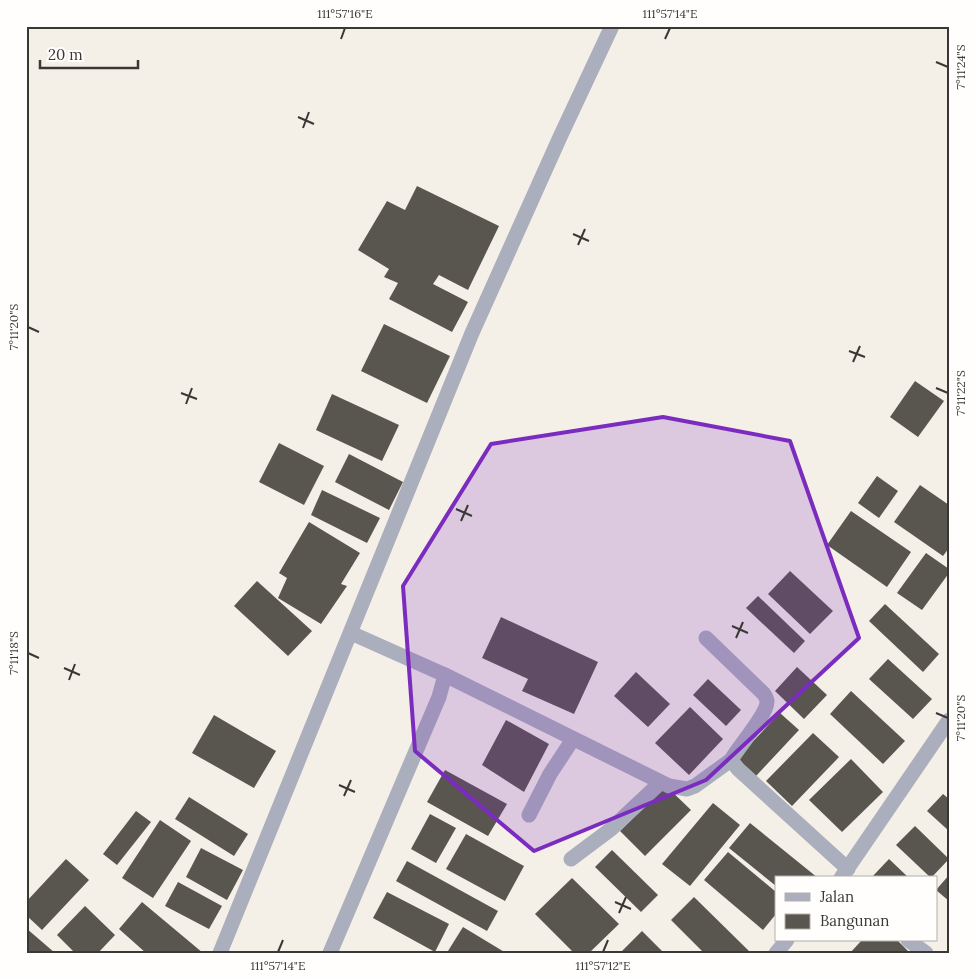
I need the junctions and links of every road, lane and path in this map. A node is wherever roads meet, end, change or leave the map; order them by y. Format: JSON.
{"nodes":[{"id":1,"x":612,"y":26,"type":"edge"},
{"id":2,"x":351,"y":633,"type":"junction"},
{"id":3,"x":706,"y":638,"type":"dead end"},
{"id":4,"x":445,"y":675,"type":"junction"},
{"id":5,"x":949,"y":720,"type":"edge"},
{"id":6,"x":573,"y":739,"type":"junction"},
{"id":7,"x":730,"y":760,"type":"junction"},
{"id":8,"x":660,"y":783,"type":"junction"},
{"id":9,"x":529,"y":815,"type":"dead end"},
{"id":10,"x":571,"y":859,"type":"dead end"},
{"id":11,"x":845,"y":873,"type":"edge"},
{"id":12,"x":786,"y":942,"type":"edge"},
{"id":13,"x":911,"y":942,"type":"edge"},
{"id":14,"x":220,"y":953,"type":"edge"},
{"id":15,"x":330,"y":953,"type":"edge"},
{"id":16,"x":776,"y":953,"type":"edge"},
{"id":17,"x":926,"y":953,"type":"edge"}],
"edges":[{"from":1,"to":2,"type":"street"},
{"from":2,"to":4,"type":"street"},
{"from":2,"to":14,"type":"street"},
{"from":3,"to":7,"type":"street"},
{"from":4,"to":6,"type":"street"},
{"from":4,"to":15,"type":"street"},
{"from":5,"to":11,"type":"street"},
{"from":6,"to":8,"type":"street"},
{"from":6,"to":9,"type":"street"},
{"from":7,"to":8,"type":"street"},
{"from":7,"to":11,"type":"street"},
{"from":8,"to":10,"type":"street"},
{"from":12,"to":16,"type":"street"},
{"from":13,"to":17,"type":"street"}]}
